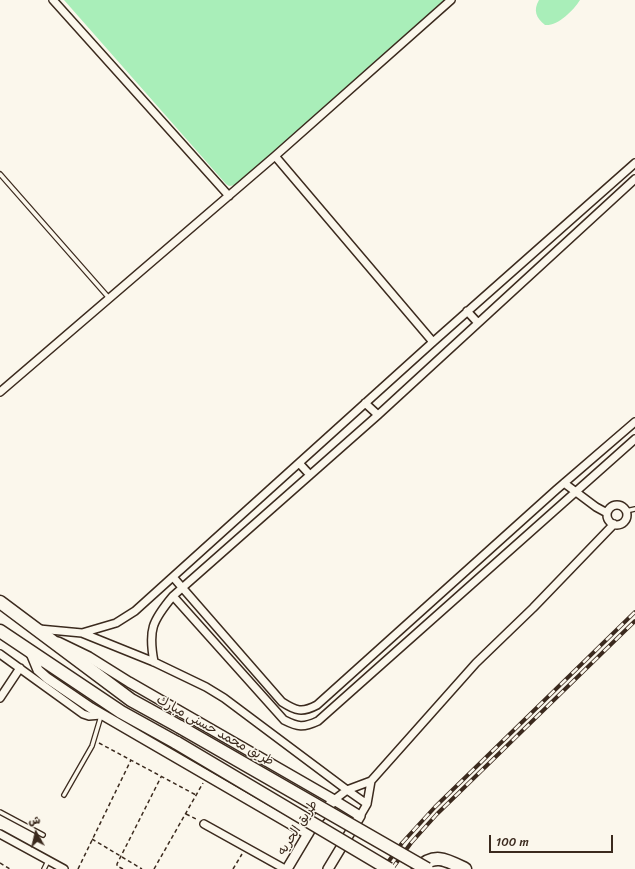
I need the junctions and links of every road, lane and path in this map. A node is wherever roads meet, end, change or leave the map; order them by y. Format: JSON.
{"nodes":[{"id":1,"x":53,"y":0,"type":"edge"},
{"id":2,"x":451,"y":0,"type":"edge"},
{"id":3,"x":275,"y":156,"type":"junction"},
{"id":4,"x":635,"y":163,"type":"edge"},
{"id":5,"x":0,"y":174,"type":"edge"},
{"id":6,"x":635,"y":179,"type":"edge"},
{"id":7,"x":229,"y":196,"type":"junction"},
{"id":8,"x":109,"y":298,"type":"junction"},
{"id":9,"x":467,"y":311,"type":"junction"},
{"id":10,"x":478,"y":323,"type":"junction"},
{"id":11,"x":433,"y":342,"type":"junction"},
{"id":12,"x":0,"y":392,"type":"edge"},
{"id":13,"x":365,"y":403,"type":"junction"},
{"id":14,"x":378,"y":415,"type":"junction"},
{"id":15,"x":635,"y":422,"type":"edge"},
{"id":16,"x":635,"y":439,"type":"edge"},
{"id":17,"x":299,"y":463,"type":"junction"},
{"id":18,"x":310,"y":475,"type":"junction"},
{"id":19,"x":564,"y":484,"type":"junction"},
{"id":20,"x":575,"y":492,"type":"junction"},
{"id":21,"x":635,"y":509,"type":"edge"},
{"id":22,"x":626,"y":511,"type":"junction"},
{"id":23,"x":607,"y":513,"type":"junction"},
{"id":24,"x":614,"y":524,"type":"junction"},
{"id":25,"x":173,"y":577,"type":"junction"},
{"id":26,"x":182,"y":587,"type":"junction"},
{"id":27,"x":173,"y":596,"type":"junction"},
{"id":28,"x":0,"y":602,"type":"edge"},
{"id":29,"x":34,"y":628,"type":"junction"},
{"id":30,"x":0,"y":632,"type":"edge"},
{"id":31,"x":82,"y":633,"type":"junction"},
{"id":32,"x":48,"y":638,"type":"junction"},
{"id":33,"x":31,"y":653,"type":"junction"},
{"id":34,"x":0,"y":654,"type":"edge"},
{"id":35,"x":154,"y":662,"type":"junction"},
{"id":36,"x":20,"y":668,"type":"junction"},
{"id":37,"x":0,"y":698,"type":"edge"},
{"id":38,"x":101,"y":714,"type":"junction"},
{"id":39,"x":94,"y":740,"type":"junction"},
{"id":40,"x":131,"y":760,"type":"junction"},
{"id":41,"x":161,"y":776,"type":"junction"},
{"id":42,"x":207,"y":776,"type":"junction"},
{"id":43,"x":371,"y":782,"type":"junction"},
{"id":44,"x":347,"y":790,"type":"junction"},
{"id":45,"x":196,"y":795,"type":"junction"},
{"id":46,"x":64,"y":796,"type":"dead end"},
{"id":47,"x":334,"y":800,"type":"junction"},
{"id":48,"x":367,"y":804,"type":"junction"},
{"id":49,"x":0,"y":812,"type":"edge"},
{"id":50,"x":186,"y":814,"type":"junction"},
{"id":51,"x":360,"y":816,"type":"junction"},
{"id":52,"x":204,"y":824,"type":"joint"},
{"id":53,"x":0,"y":834,"type":"edge"},
{"id":54,"x":308,"y":834,"type":"junction"},
{"id":55,"x":43,"y":835,"type":"dead end"},
{"id":56,"x":92,"y":839,"type":"junction"},
{"id":57,"x":246,"y":847,"type":"junction"},
{"id":58,"x":121,"y":857,"type":"junction"},
{"id":59,"x":48,"y":861,"type":"junction"},
{"id":60,"x":0,"y":863,"type":"edge"},
{"id":61,"x":10,"y":869,"type":"edge"},
{"id":62,"x":44,"y":869,"type":"edge"},
{"id":63,"x":64,"y":869,"type":"edge"},
{"id":64,"x":78,"y":869,"type":"edge"},
{"id":65,"x":123,"y":869,"type":"edge"},
{"id":66,"x":142,"y":869,"type":"edge"},
{"id":67,"x":154,"y":869,"type":"edge"},
{"id":68,"x":233,"y":869,"type":"edge"},
{"id":69,"x":286,"y":869,"type":"edge"},
{"id":70,"x":328,"y":869,"type":"edge"},
{"id":71,"x":389,"y":869,"type":"edge"},
{"id":72,"x":418,"y":869,"type":"edge"},
{"id":73,"x":427,"y":869,"type":"edge"},
{"id":74,"x":465,"y":869,"type":"edge"}],
"edges":[{"from":1,"to":7,"type":"street"},
{"from":2,"to":3,"type":"street"},
{"from":3,"to":7,"type":"street"},
{"from":3,"to":11,"type":"street"},
{"from":4,"to":9,"type":"street"},
{"from":5,"to":8,"type":"lane"},
{"from":6,"to":10,"type":"street"},
{"from":7,"to":8,"type":"street"},
{"from":8,"to":12,"type":"street"},
{"from":9,"to":10,"type":"street"},
{"from":9,"to":11,"type":"street"},
{"from":10,"to":14,"type":"street"},
{"from":11,"to":13,"type":"street"},
{"from":13,"to":14,"type":"street"},
{"from":13,"to":17,"type":"street"},
{"from":14,"to":18,"type":"street"},
{"from":15,"to":19,"type":"street"},
{"from":16,"to":20,"type":"street"},
{"from":17,"to":18,"type":"street"},
{"from":17,"to":25,"type":"street"},
{"from":18,"to":26,"type":"street"},
{"from":19,"to":20,"type":"street"},
{"from":19,"to":26,"type":"street"},
{"from":20,"to":23,"type":"street"},
{"from":20,"to":27,"type":"street"},
{"from":21,"to":22,"type":"lane"},
{"from":22,"to":23,"type":"street"},
{"from":22,"to":24,"type":"street"},
{"from":23,"to":24,"type":"street"},
{"from":24,"to":43,"type":"street"},
{"from":25,"to":26,"type":"street"},
{"from":25,"to":31,"type":"street"},
{"from":26,"to":27,"type":"street"},
{"from":27,"to":35,"type":"street"},
{"from":28,"to":29,"type":"highway","name":"طريق محمد حسنى مبارك"},
{"from":29,"to":31,"type":"street"},
{"from":29,"to":32,"type":"highway","name":"طريق محمد حسنى مبارك"},
{"from":30,"to":33,"type":"highway"},
{"from":31,"to":35,"type":"street"},
{"from":32,"to":47,"type":"street"},
{"from":32,"to":73,"type":"highway","name":"طريق محمد حسنى مبارك","bridge":true},
{"from":33,"to":38,"type":"street"},
{"from":33,"to":71,"type":"highway","bridge":true},
{"from":34,"to":36,"type":"street"},
{"from":35,"to":44,"type":"street"},
{"from":36,"to":37,"type":"street"},
{"from":36,"to":38,"type":"street"},
{"from":38,"to":39,"type":"lane"},
{"from":38,"to":42,"type":"street"},
{"from":39,"to":40,"type":"path"},
{"from":39,"to":46,"type":"lane"},
{"from":40,"to":41,"type":"path"},
{"from":40,"to":56,"type":"path"},
{"from":41,"to":45,"type":"path"},
{"from":41,"to":58,"type":"path"},
{"from":42,"to":45,"type":"path"},
{"from":42,"to":54,"type":"street"},
{"from":43,"to":44,"type":"street","name":"طريق الحريه"},
{"from":43,"to":48,"type":"street"},
{"from":44,"to":47,"type":"street","name":"طريق الحريه"},
{"from":44,"to":48,"type":"street"},
{"from":45,"to":50,"type":"path"},
{"from":47,"to":51,"type":"street"},
{"from":47,"to":54,"type":"street","name":"طريق الحريه"},
{"from":48,"to":51,"type":"street"},
{"from":49,"to":55,"type":"lane"},
{"from":50,"to":52,"type":"path"},
{"from":50,"to":67,"type":"path"},
{"from":51,"to":70,"type":"street"},
{"from":52,"to":57,"type":"street"},
{"from":53,"to":59,"type":"street"},
{"from":54,"to":69,"type":"street","name":"طريق الحريه"},
{"from":56,"to":58,"type":"path"},
{"from":56,"to":64,"type":"path"},
{"from":57,"to":68,"type":"path"},
{"from":57,"to":69,"type":"street"},
{"from":58,"to":65,"type":"path"},
{"from":58,"to":66,"type":"path"},
{"from":59,"to":62,"type":"lane"},
{"from":59,"to":63,"type":"street"},
{"from":60,"to":61,"type":"path"},
{"from":72,"to":74,"type":"highway"}]}
